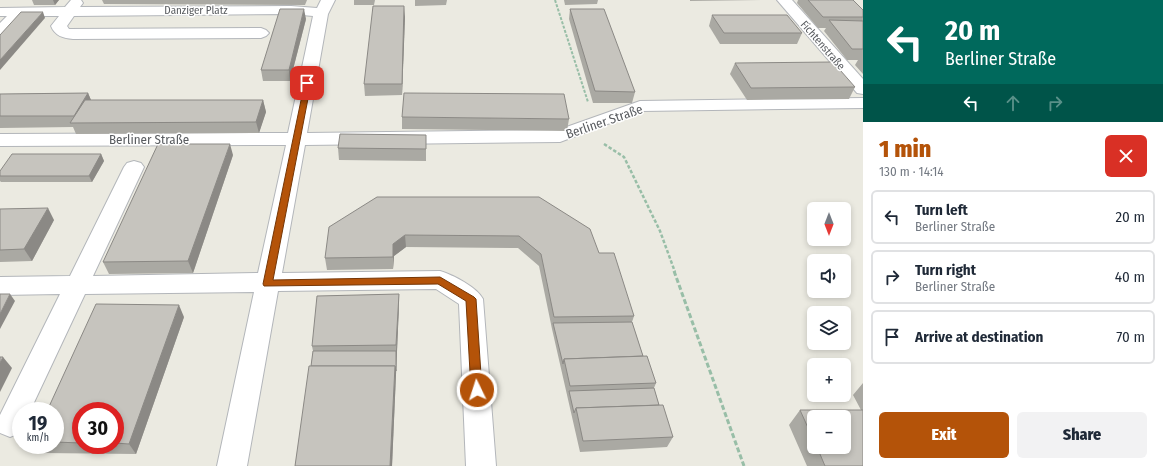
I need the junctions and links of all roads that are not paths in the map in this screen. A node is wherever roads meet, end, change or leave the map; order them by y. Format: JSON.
{"nodes":[{"id":1,"x":9,"y":0,"type":"edge"},
{"id":2,"x":784,"y":0,"type":"edge"},
{"id":3,"x":74,"y":6,"type":"edge"},
{"id":4,"x":325,"y":7,"type":"edge"},
{"id":5,"x":0,"y":11,"type":"edge"},
{"id":6,"x":19,"y":12,"type":"junction"},
{"id":7,"x":0,"y":32,"type":"edge"},
{"id":8,"x":261,"y":33,"type":"dead end"},
{"id":9,"x":863,"y":89,"type":"edge"},
{"id":10,"x":863,"y":103,"type":"edge"},
{"id":11,"x":297,"y":139,"type":"junction"},
{"id":12,"x":0,"y":140,"type":"edge"},
{"id":13,"x":134,"y":167,"type":"dead end"},
{"id":14,"x":268,"y":284,"type":"junction"},
{"id":15,"x":77,"y":285,"type":"junction"},
{"id":16,"x":0,"y":286,"type":"edge"},
{"id":17,"x":10,"y":424,"type":"dead end"},
{"id":18,"x":232,"y":466,"type":"edge"},
{"id":19,"x":481,"y":466,"type":"edge"}],
"edges":[{"from":1,"to":5,"type":"street","name":"Danziger Platz"},
{"from":2,"to":9,"type":"street","name":"Fichtenstraße"},
{"from":3,"to":4,"type":"street","name":"Danziger Platz"},
{"from":3,"to":6,"type":"street","name":"Danziger Platz"},
{"from":3,"to":8,"type":"street"},
{"from":4,"to":11,"type":"street"},
{"from":5,"to":6,"type":"street","name":"Danziger Platz"},
{"from":6,"to":7,"type":"street"},
{"from":10,"to":11,"type":"street","name":"Berliner Straße"},
{"from":11,"to":12,"type":"street","name":"Berliner Straße"},
{"from":11,"to":14,"type":"street"},
{"from":13,"to":15,"type":"street"},
{"from":14,"to":15,"type":"street"},
{"from":14,"to":18,"type":"street"},
{"from":14,"to":19,"type":"street"},
{"from":15,"to":16,"type":"street"},
{"from":15,"to":17,"type":"street"}]}
